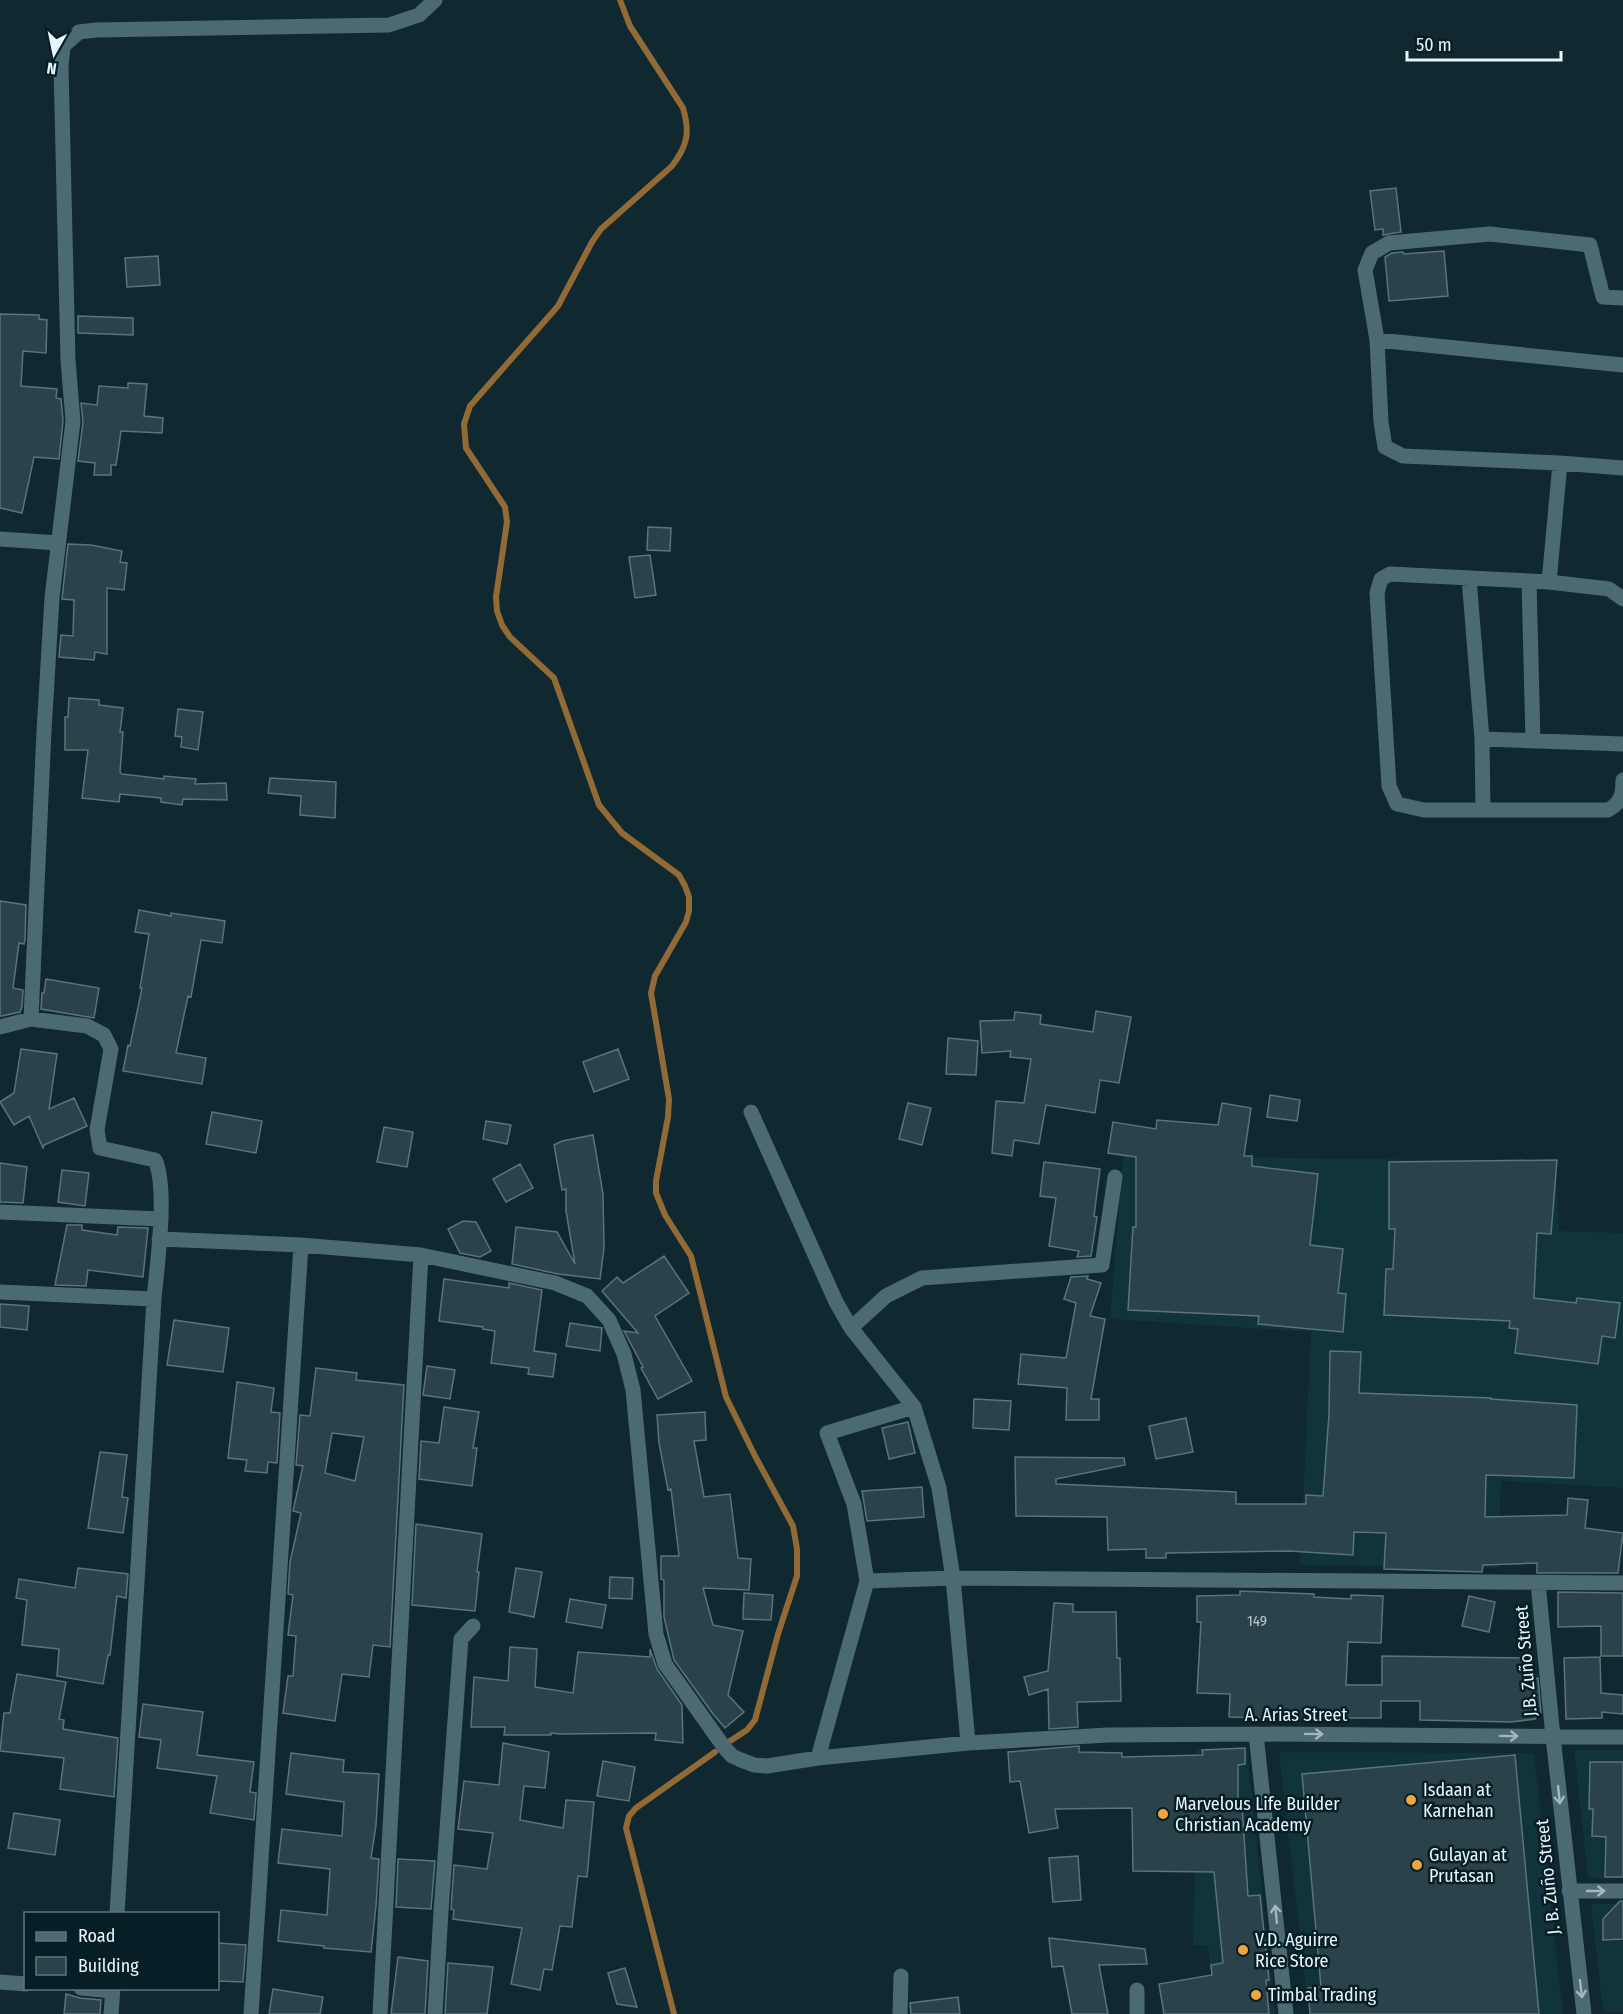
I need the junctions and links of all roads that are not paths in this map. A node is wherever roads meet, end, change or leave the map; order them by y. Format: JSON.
{"nodes":[{"id":1,"x":435,"y":0,"type":"edge"},
{"id":2,"x":1623,"y":298,"type":"edge"},
{"id":3,"x":1377,"y":340,"type":"junction"},
{"id":4,"x":1623,"y":365,"type":"edge"},
{"id":5,"x":1560,"y":463,"type":"junction"},
{"id":6,"x":1623,"y":468,"type":"edge"},
{"id":7,"x":0,"y":539,"type":"edge"},
{"id":8,"x":58,"y":543,"type":"junction"},
{"id":9,"x":1469,"y":578,"type":"junction"},
{"id":10,"x":1529,"y":581,"type":"junction"},
{"id":11,"x":1548,"y":582,"type":"junction"},
{"id":12,"x":1623,"y":599,"type":"edge"},
{"id":13,"x":1482,"y":739,"type":"junction"},
{"id":14,"x":1533,"y":741,"type":"junction"},
{"id":15,"x":1623,"y":744,"type":"edge"},
{"id":16,"x":1623,"y":780,"type":"edge"},
{"id":17,"x":1483,"y":810,"type":"junction"},
{"id":18,"x":31,"y":1019,"type":"junction"},
{"id":19,"x":0,"y":1027,"type":"edge"},
{"id":20,"x":752,"y":1112,"type":"dead end"},
{"id":21,"x":1115,"y":1177,"type":"dead end"},
{"id":22,"x":0,"y":1212,"type":"edge"},
{"id":23,"x":160,"y":1219,"type":"junction"},
{"id":24,"x":159,"y":1239,"type":"junction"},
{"id":25,"x":301,"y":1245,"type":"junction"},
{"id":26,"x":421,"y":1256,"type":"junction"},
{"id":27,"x":0,"y":1292,"type":"edge"},
{"id":28,"x":154,"y":1299,"type":"junction"},
{"id":29,"x":851,"y":1328,"type":"junction"},
{"id":30,"x":914,"y":1407,"type":"junction"},
{"id":31,"x":953,"y":1578,"type":"junction"},
{"id":32,"x":867,"y":1581,"type":"junction"},
{"id":33,"x":1538,"y":1583,"type":"junction"},
{"id":34,"x":1623,"y":1583,"type":"edge"},
{"id":35,"x":473,"y":1626,"type":"dead end"},
{"id":36,"x":1256,"y":1734,"type":"junction"},
{"id":37,"x":1552,"y":1737,"type":"junction"},
{"id":38,"x":1623,"y":1737,"type":"edge"},
{"id":39,"x":968,"y":1743,"type":"junction"},
{"id":40,"x":818,"y":1758,"type":"junction"},
{"id":41,"x":1569,"y":1891,"type":"junction"},
{"id":42,"x":1623,"y":1891,"type":"edge"},
{"id":43,"x":117,"y":1912,"type":"edge"},
{"id":44,"x":901,"y":1976,"type":"dead end"},
{"id":45,"x":0,"y":1982,"type":"edge"},
{"id":46,"x":24,"y":1984,"type":"edge"},
{"id":47,"x":113,"y":1990,"type":"edge"},
{"id":48,"x":1137,"y":1990,"type":"dead end"},
{"id":49,"x":111,"y":2014,"type":"edge"},
{"id":50,"x":251,"y":2014,"type":"edge"},
{"id":51,"x":381,"y":2014,"type":"edge"},
{"id":52,"x":435,"y":2014,"type":"edge"},
{"id":53,"x":900,"y":2014,"type":"edge"},
{"id":54,"x":1137,"y":2014,"type":"edge"},
{"id":55,"x":1286,"y":2014,"type":"edge"},
{"id":56,"x":1584,"y":2014,"type":"edge"}],
"edges":[{"from":1,"to":8,"type":"street"},
{"from":2,"to":3,"type":"street"},
{"from":3,"to":4,"type":"street"},
{"from":3,"to":5,"type":"street"},
{"from":5,"to":6,"type":"street"},
{"from":5,"to":11,"type":"street"},
{"from":7,"to":8,"type":"street"},
{"from":8,"to":18,"type":"street"},
{"from":9,"to":10,"type":"street"},
{"from":9,"to":13,"type":"street"},
{"from":9,"to":17,"type":"street"},
{"from":10,"to":11,"type":"street"},
{"from":10,"to":14,"type":"street"},
{"from":11,"to":12,"type":"street"},
{"from":13,"to":14,"type":"street"},
{"from":13,"to":17,"type":"street"},
{"from":14,"to":15,"type":"street"},
{"from":16,"to":17,"type":"street"},
{"from":18,"to":19,"type":"street"},
{"from":18,"to":23,"type":"street"},
{"from":20,"to":29,"type":"street"},
{"from":21,"to":29,"type":"street"},
{"from":22,"to":23,"type":"street"},
{"from":23,"to":24,"type":"street"},
{"from":24,"to":25,"type":"street","name":"A. Arias Street"},
{"from":24,"to":28,"type":"street"},
{"from":25,"to":26,"type":"street","name":"A. Arias Street"},
{"from":25,"to":50,"type":"street"},
{"from":26,"to":40,"type":"street","name":"A. Arias Street"},
{"from":26,"to":51,"type":"street"},
{"from":27,"to":28,"type":"street"},
{"from":28,"to":43,"type":"street"},
{"from":29,"to":30,"type":"street"},
{"from":30,"to":31,"type":"street"},
{"from":30,"to":32,"type":"street"},
{"from":31,"to":32,"type":"street"},
{"from":31,"to":33,"type":"street"},
{"from":31,"to":39,"type":"street"},
{"from":32,"to":40,"type":"street"},
{"from":33,"to":34,"type":"street"},
{"from":33,"to":37,"type":"street","name":"J.B. Zuño Street"},
{"from":35,"to":52,"type":"street"},
{"from":36,"to":37,"type":"street","name":"A. Arias Street","one_way":true},
{"from":36,"to":39,"type":"street","name":"A. Arias Street"},
{"from":55,"to":36,"type":"street","one_way":true},
{"from":37,"to":38,"type":"street","name":"A. Arias Street"},
{"from":37,"to":41,"type":"street","name":"J. B. Zuño Street","one_way":true},
{"from":39,"to":40,"type":"street","name":"A. Arias Street"},
{"from":41,"to":42,"type":"street","one_way":true},
{"from":41,"to":56,"type":"street","name":"J. B. Zuño Street","one_way":true},
{"from":44,"to":53,"type":"street"},
{"from":45,"to":46,"type":"street"},
{"from":47,"to":49,"type":"street"},
{"from":48,"to":54,"type":"street"}]}
